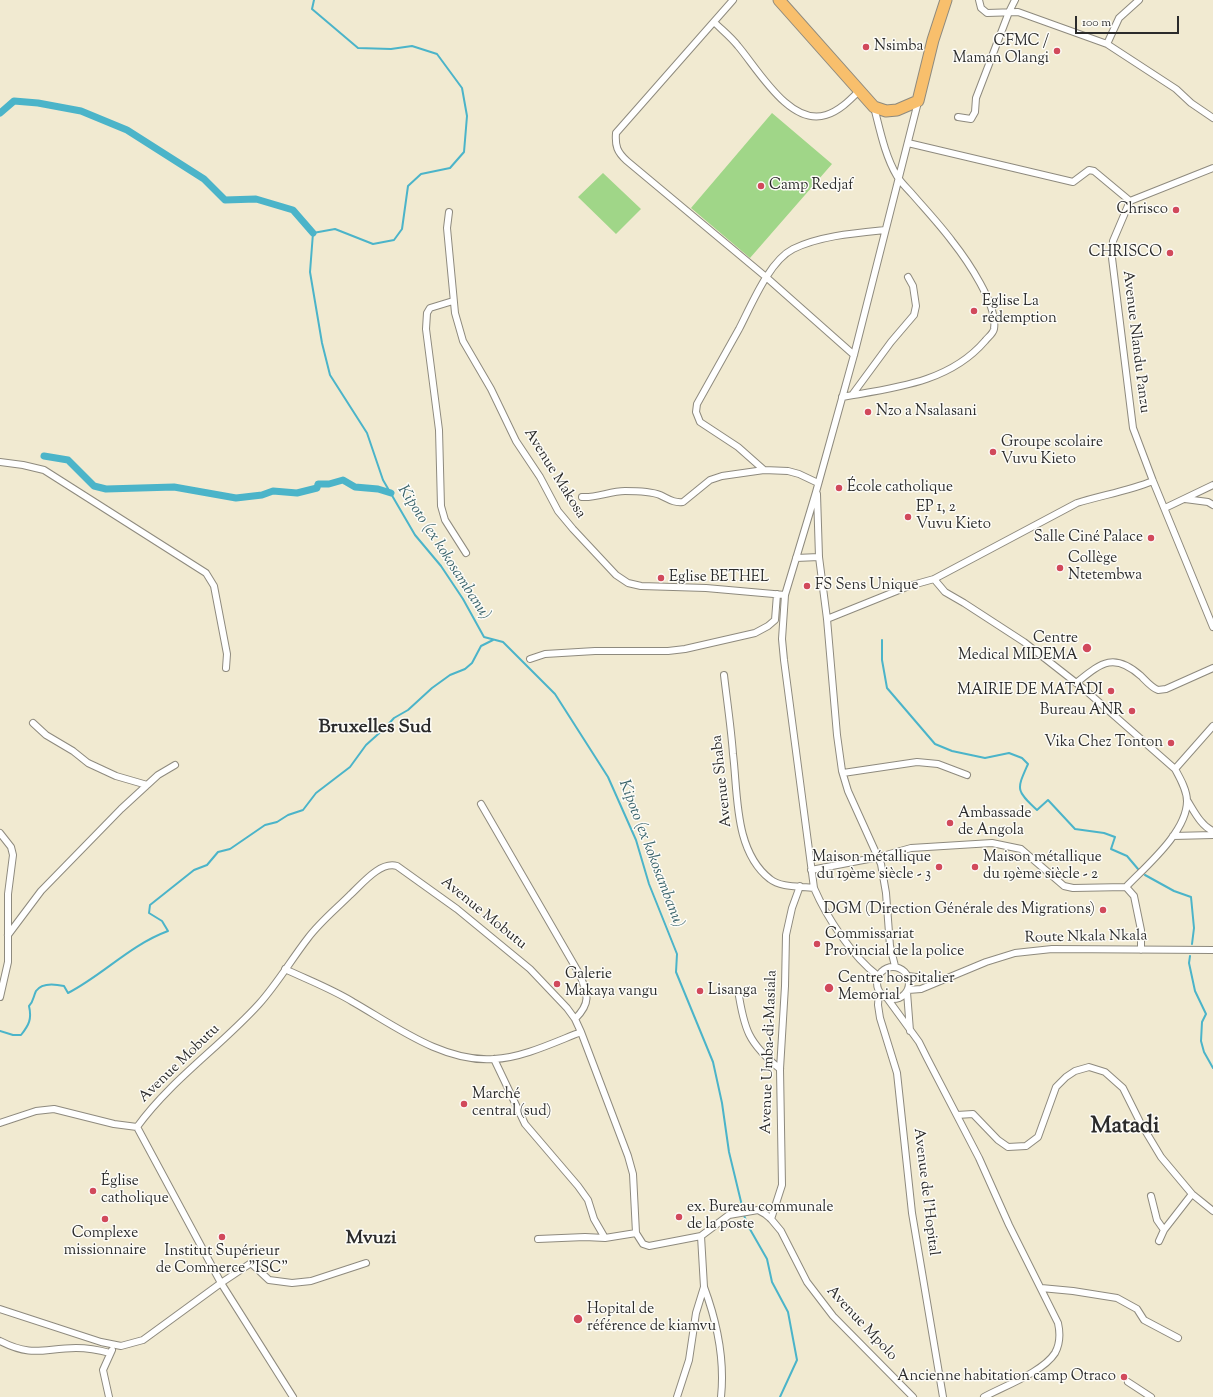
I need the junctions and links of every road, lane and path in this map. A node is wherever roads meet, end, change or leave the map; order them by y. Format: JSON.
{"nodes":[{"id":1,"x":733,"y":0,"type":"edge"},
{"id":2,"x":779,"y":0,"type":"edge"},
{"id":3,"x":946,"y":0,"type":"edge"},
{"id":4,"x":979,"y":0,"type":"edge"},
{"id":5,"x":1015,"y":0,"type":"edge"},
{"id":6,"x":1139,"y":0,"type":"edge"},
{"id":7,"x":1009,"y":12,"type":"junction"},
{"id":8,"x":714,"y":22,"type":"junction"},
{"id":9,"x":1108,"y":44,"type":"junction"},
{"id":10,"x":858,"y":92,"type":"junction"},
{"id":11,"x":918,"y":101,"type":"junction"},
{"id":12,"x":874,"y":107,"type":"junction"},
{"id":13,"x":958,"y":117,"type":"dead end"},
{"id":14,"x":1213,"y":118,"type":"edge"},
{"id":15,"x":908,"y":143,"type":"junction"},
{"id":16,"x":1213,"y":168,"type":"edge"},
{"id":17,"x":897,"y":177,"type":"junction"},
{"id":18,"x":1130,"y":201,"type":"junction"},
{"id":19,"x":448,"y":212,"type":"dead end"},
{"id":20,"x":885,"y":230,"type":"junction"},
{"id":21,"x":766,"y":277,"type":"junction"},
{"id":22,"x":908,"y":277,"type":"dead end"},
{"id":23,"x":453,"y":302,"type":"junction"},
{"id":24,"x":854,"y":355,"type":"junction"},
{"id":25,"x":852,"y":395,"type":"junction"},
{"id":26,"x":842,"y":397,"type":"junction"},
{"id":27,"x":0,"y":462,"type":"edge"},
{"id":28,"x":764,"y":470,"type":"junction"},
{"id":29,"x":1153,"y":480,"type":"junction"},
{"id":30,"x":818,"y":483,"type":"junction"},
{"id":31,"x":1213,"y":485,"type":"edge"},
{"id":32,"x":816,"y":492,"type":"junction"},
{"id":33,"x":582,"y":497,"type":"dead end"},
{"id":34,"x":1185,"y":499,"type":"junction"},
{"id":35,"x":1213,"y":505,"type":"edge"},
{"id":36,"x":1165,"y":508,"type":"junction"},
{"id":37,"x":466,"y":553,"type":"dead end"},
{"id":38,"x":819,"y":557,"type":"junction"},
{"id":39,"x":796,"y":558,"type":"junction"},
{"id":40,"x":934,"y":579,"type":"junction"},
{"id":41,"x":777,"y":594,"type":"junction"},
{"id":42,"x":785,"y":595,"type":"junction"},
{"id":43,"x":827,"y":619,"type":"junction"},
{"id":44,"x":1213,"y":627,"type":"edge"},
{"id":45,"x":530,"y":659,"type":"dead end"},
{"id":46,"x":226,"y":668,"type":"dead end"},
{"id":47,"x":1213,"y":668,"type":"edge"},
{"id":48,"x":724,"y":675,"type":"dead end"},
{"id":49,"x":1076,"y":683,"type":"junction"},
{"id":50,"x":33,"y":723,"type":"dead end"},
{"id":51,"x":1213,"y":726,"type":"edge"},
{"id":52,"x":175,"y":766,"type":"dead end"},
{"id":53,"x":1175,"y":769,"type":"junction"},
{"id":54,"x":843,"y":773,"type":"junction"},
{"id":55,"x":967,"y":774,"type":"dead end"},
{"id":56,"x":147,"y":785,"type":"junction"},
{"id":57,"x":1187,"y":800,"type":"junction"},
{"id":58,"x":481,"y":804,"type":"dead end"},
{"id":59,"x":1213,"y":831,"type":"edge"},
{"id":60,"x":0,"y":833,"type":"edge"},
{"id":61,"x":1213,"y":835,"type":"edge"},
{"id":62,"x":1173,"y":836,"type":"junction"},
{"id":63,"x":879,"y":857,"type":"junction"},
{"id":64,"x":811,"y":870,"type":"junction"},
{"id":65,"x":800,"y":886,"type":"junction"},
{"id":66,"x":1126,"y":887,"type":"junction"},
{"id":67,"x":814,"y":888,"type":"junction"},
{"id":68,"x":8,"y":935,"type":"junction"},
{"id":69,"x":1141,"y":950,"type":"junction"},
{"id":70,"x":1213,"y":950,"type":"edge"},
{"id":71,"x":895,"y":966,"type":"junction"},
{"id":72,"x":285,"y":969,"type":"junction"},
{"id":73,"x":878,"y":976,"type":"junction"},
{"id":74,"x":908,"y":976,"type":"junction"},
{"id":75,"x":940,"y":980,"type":"junction"},
{"id":76,"x":738,"y":990,"type":"dead end"},
{"id":77,"x":879,"y":991,"type":"junction"},
{"id":78,"x":907,"y":991,"type":"junction"},
{"id":79,"x":0,"y":997,"type":"edge"},
{"id":80,"x":887,"y":998,"type":"junction"},
{"id":81,"x":575,"y":1019,"type":"junction"},
{"id":82,"x":910,"y":1031,"type":"junction"},
{"id":83,"x":581,"y":1032,"type":"junction"},
{"id":84,"x":494,"y":1059,"type":"junction"},
{"id":85,"x":780,"y":1069,"type":"junction"},
{"id":86,"x":957,"y":1115,"type":"junction"},
{"id":87,"x":0,"y":1123,"type":"edge"},
{"id":88,"x":137,"y":1127,"type":"junction"},
{"id":89,"x":1192,"y":1194,"type":"junction"},
{"id":90,"x":1151,"y":1196,"type":"dead end"},
{"id":91,"x":1213,"y":1211,"type":"edge"},
{"id":92,"x":772,"y":1219,"type":"junction"},
{"id":93,"x":1164,"y":1230,"type":"junction"},
{"id":94,"x":636,"y":1233,"type":"junction"},
{"id":95,"x":701,"y":1236,"type":"junction"},
{"id":96,"x":605,"y":1238,"type":"junction"},
{"id":97,"x":538,"y":1239,"type":"dead end"},
{"id":98,"x":1159,"y":1241,"type":"dead end"},
{"id":99,"x":366,"y":1262,"type":"dead end"},
{"id":100,"x":221,"y":1283,"type":"junction"},
{"id":101,"x":704,"y":1287,"type":"junction"},
{"id":102,"x":1041,"y":1288,"type":"junction"},
{"id":103,"x":0,"y":1309,"type":"edge"},
{"id":104,"x":1178,"y":1338,"type":"dead end"},
{"id":105,"x":0,"y":1341,"type":"edge"},
{"id":106,"x":116,"y":1346,"type":"junction"},
{"id":107,"x":110,"y":1353,"type":"junction"},
{"id":108,"x":1128,"y":1382,"type":"dead end"},
{"id":109,"x":109,"y":1397,"type":"edge"},
{"id":110,"x":292,"y":1397,"type":"edge"},
{"id":111,"x":677,"y":1397,"type":"edge"},
{"id":112,"x":721,"y":1397,"type":"edge"},
{"id":113,"x":913,"y":1397,"type":"edge"},
{"id":114,"x":943,"y":1397,"type":"edge"},
{"id":115,"x":984,"y":1397,"type":"edge"},
{"id":116,"x":1151,"y":1397,"type":"edge"}],
"edges":[{"from":1,"to":8,"type":"street"},
{"from":2,"to":10,"type":"highway"},
{"from":3,"to":11,"type":"highway"},
{"from":4,"to":7,"type":"street"},
{"from":5,"to":7,"type":"street"},
{"from":6,"to":9,"type":"street"},
{"from":7,"to":9,"type":"street"},
{"from":7,"to":13,"type":"street"},
{"from":8,"to":10,"type":"street"},
{"from":8,"to":21,"type":"street"},
{"from":9,"to":14,"type":"street"},
{"from":10,"to":12,"type":"highway"},
{"from":11,"to":12,"type":"highway"},
{"from":11,"to":15,"type":"street"},
{"from":12,"to":17,"type":"street"},
{"from":15,"to":17,"type":"street"},
{"from":15,"to":18,"type":"street"},
{"from":16,"to":18,"type":"street"},
{"from":17,"to":20,"type":"street"},
{"from":17,"to":25,"type":"street"},
{"from":18,"to":29,"type":"street","name":"Avenue Nlandu Panzu"},
{"from":19,"to":23,"type":"street","name":"Avenue Makosa"},
{"from":20,"to":21,"type":"street"},
{"from":20,"to":24,"type":"street"},
{"from":21,"to":24,"type":"street"},
{"from":21,"to":28,"type":"street"},
{"from":22,"to":25,"type":"street"},
{"from":23,"to":37,"type":"street"},
{"from":23,"to":41,"type":"street","name":"Avenue Makosa"},
{"from":24,"to":26,"type":"street"},
{"from":25,"to":26,"type":"street"},
{"from":26,"to":30,"type":"street"},
{"from":27,"to":46,"type":"street"},
{"from":28,"to":30,"type":"street"},
{"from":28,"to":33,"type":"street"},
{"from":29,"to":36,"type":"street","name":"Avenue Nlandu Panzu"},
{"from":29,"to":40,"type":"street"},
{"from":30,"to":32,"type":"street"},
{"from":31,"to":34,"type":"street"},
{"from":32,"to":38,"type":"street"},
{"from":32,"to":39,"type":"street"},
{"from":34,"to":35,"type":"street"},
{"from":34,"to":36,"type":"street"},
{"from":36,"to":44,"type":"street","name":"Avenue Nlandu Panzu"},
{"from":38,"to":39,"type":"street"},
{"from":38,"to":43,"type":"street"},
{"from":39,"to":42,"type":"street"},
{"from":40,"to":43,"type":"street"},
{"from":40,"to":49,"type":"street"},
{"from":41,"to":42,"type":"street","name":"Avenue Makosa"},
{"from":41,"to":45,"type":"street"},
{"from":42,"to":64,"type":"street"},
{"from":43,"to":54,"type":"street"},
{"from":47,"to":49,"type":"street"},
{"from":48,"to":65,"type":"street","name":"Avenue Shaba"},
{"from":49,"to":53,"type":"street"},
{"from":50,"to":56,"type":"street"},
{"from":51,"to":53,"type":"street"},
{"from":52,"to":56,"type":"street"},
{"from":53,"to":57,"type":"street"},
{"from":54,"to":55,"type":"street"},
{"from":54,"to":63,"type":"street"},
{"from":56,"to":68,"type":"street"},
{"from":57,"to":59,"type":"street"},
{"from":57,"to":62,"type":"street"},
{"from":58,"to":81,"type":"street"},
{"from":60,"to":68,"type":"street"},
{"from":61,"to":62,"type":"street"},
{"from":62,"to":66,"type":"street"},
{"from":63,"to":64,"type":"street"},
{"from":63,"to":66,"type":"street"},
{"from":63,"to":71,"type":"street"},
{"from":64,"to":67,"type":"street"},
{"from":65,"to":67,"type":"street","name":"Avenue Shaba"},
{"from":65,"to":85,"type":"street","name":"Avenue Umba-di-Masiala"},
{"from":66,"to":69,"type":"street"},
{"from":67,"to":73,"type":"street"},
{"from":68,"to":79,"type":"street"},
{"from":69,"to":70,"type":"street","name":"Route Nkala Nkala"},
{"from":69,"to":75,"type":"street","name":"Route Nkala Nkala"},
{"from":71,"to":73,"type":"street"},
{"from":71,"to":74,"type":"street"},
{"from":72,"to":81,"type":"street","name":"Avenue Mobutu"},
{"from":72,"to":84,"type":"street"},
{"from":72,"to":88,"type":"street","name":"Avenue Mobutu"},
{"from":73,"to":77,"type":"street"},
{"from":74,"to":75,"type":"street"},
{"from":74,"to":78,"type":"street"},
{"from":75,"to":78,"type":"street","name":"Route Nkala Nkala"},
{"from":76,"to":85,"type":"street"},
{"from":77,"to":80,"type":"street"},
{"from":77,"to":114,"type":"street","name":"Avenue de l'Hopital"},
{"from":78,"to":80,"type":"street"},
{"from":78,"to":82,"type":"street"},
{"from":80,"to":82,"type":"street"},
{"from":81,"to":83,"type":"street","name":"Avenue Mobutu"},
{"from":82,"to":86,"type":"street"},
{"from":83,"to":84,"type":"street"},
{"from":83,"to":94,"type":"street","name":"Avenue Mobutu"},
{"from":84,"to":96,"type":"street"},
{"from":85,"to":92,"type":"street","name":"Avenue Umba-di-Masiala"},
{"from":86,"to":89,"type":"street"},
{"from":86,"to":102,"type":"street"},
{"from":87,"to":88,"type":"street"},
{"from":88,"to":100,"type":"street"},
{"from":89,"to":91,"type":"street"},
{"from":89,"to":93,"type":"street"},
{"from":90,"to":93,"type":"street"},
{"from":92,"to":95,"type":"street","name":"Avenue Mpolo"},
{"from":92,"to":113,"type":"street","name":"Avenue Mpolo"},
{"from":93,"to":98,"type":"street"},
{"from":94,"to":95,"type":"street"},
{"from":94,"to":96,"type":"street"},
{"from":95,"to":101,"type":"street"},
{"from":96,"to":97,"type":"street"},
{"from":99,"to":100,"type":"street"},
{"from":100,"to":106,"type":"street"},
{"from":100,"to":110,"type":"street"},
{"from":101,"to":111,"type":"street"},
{"from":101,"to":112,"type":"street"},
{"from":102,"to":104,"type":"street"},
{"from":102,"to":115,"type":"street"},
{"from":103,"to":106,"type":"street"},
{"from":105,"to":107,"type":"street"},
{"from":106,"to":107,"type":"street"},
{"from":107,"to":109,"type":"street"},
{"from":108,"to":116,"type":"street"}]}
